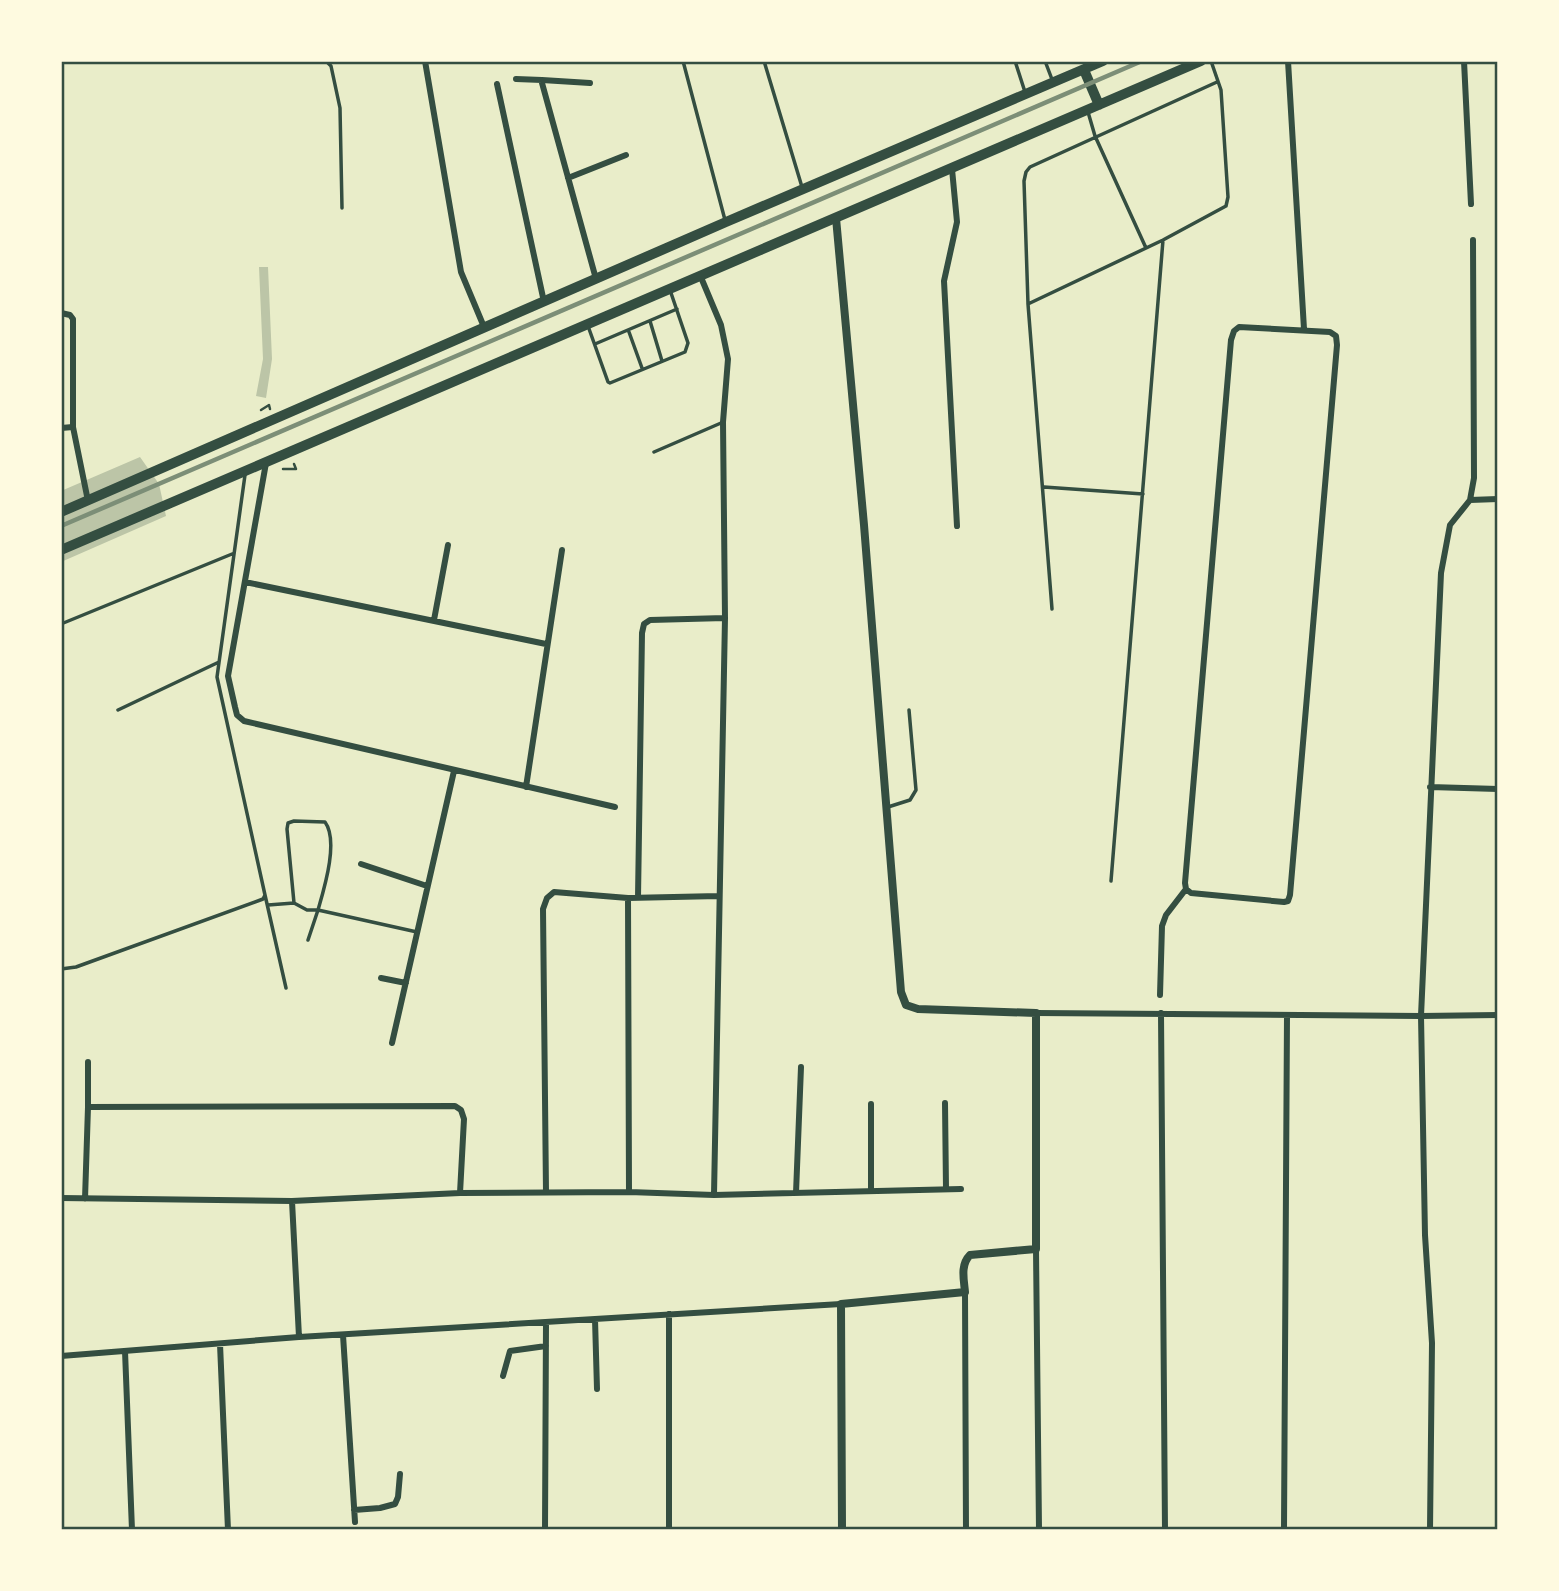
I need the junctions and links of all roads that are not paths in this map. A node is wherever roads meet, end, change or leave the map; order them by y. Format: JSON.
{"nodes":[{"id":1,"x":326,"y":61,"type":"edge"},
{"id":2,"x":425,"y":61,"type":"edge"},
{"id":3,"x":683,"y":61,"type":"edge"},
{"id":4,"x":764,"y":61,"type":"edge"},
{"id":5,"x":1015,"y":61,"type":"edge"},
{"id":6,"x":1045,"y":61,"type":"edge"},
{"id":7,"x":1103,"y":61,"type":"edge"},
{"id":8,"x":1201,"y":61,"type":"edge"},
{"id":9,"x":1211,"y":61,"type":"edge"},
{"id":10,"x":1288,"y":61,"type":"edge"},
{"id":11,"x":1464,"y":61,"type":"edge"},
{"id":12,"x":1084,"y":70,"type":"junction"},
{"id":13,"x":516,"y":79,"type":"dead end"},
{"id":14,"x":542,"y":80,"type":"junction"},
{"id":15,"x":1217,"y":82,"type":"junction"},
{"id":16,"x":590,"y":83,"type":"dead end"},
{"id":17,"x":1054,"y":83,"type":"junction"},
{"id":18,"x":497,"y":84,"type":"dead end"},
{"id":19,"x":1026,"y":94,"type":"junction"},
{"id":20,"x":1099,"y":105,"type":"junction"},
{"id":21,"x":1087,"y":110,"type":"junction"},
{"id":22,"x":1095,"y":136,"type":"junction"},
{"id":23,"x":626,"y":155,"type":"dead end"},
{"id":24,"x":952,"y":169,"type":"junction"},
{"id":25,"x":568,"y":178,"type":"junction"},
{"id":26,"x":803,"y":189,"type":"junction"},
{"id":27,"x":1471,"y":204,"type":"dead end"},
{"id":28,"x":342,"y":208,"type":"dead end"},
{"id":29,"x":836,"y":218,"type":"junction"},
{"id":30,"x":726,"y":222,"type":"junction"},
{"id":31,"x":1163,"y":240,"type":"junction"},
{"id":32,"x":1473,"y":240,"type":"dead end"},
{"id":33,"x":1146,"y":248,"type":"junction"},
{"id":34,"x":700,"y":275,"type":"junction"},
{"id":35,"x":596,"y":279,"type":"junction"},
{"id":36,"x":669,"y":288,"type":"junction"},
{"id":37,"x":544,"y":302,"type":"junction"},
{"id":38,"x":1028,"y":304,"type":"junction"},
{"id":39,"x":677,"y":309,"type":"junction"},
{"id":40,"x":61,"y":313,"type":"edge"},
{"id":41,"x":650,"y":321,"type":"junction"},
{"id":42,"x":588,"y":325,"type":"junction"},
{"id":43,"x":484,"y":327,"type":"junction"},
{"id":44,"x":1304,"y":329,"type":"junction"},
{"id":45,"x":629,"y":332,"type":"junction"},
{"id":46,"x":594,"y":345,"type":"junction"},
{"id":47,"x":662,"y":361,"type":"junction"},
{"id":48,"x":642,"y":368,"type":"junction"},
{"id":49,"x":723,"y":422,"type":"junction"},
{"id":50,"x":73,"y":427,"type":"junction"},
{"id":51,"x":61,"y":428,"type":"edge"},
{"id":52,"x":654,"y":452,"type":"dead end"},
{"id":53,"x":266,"y":463,"type":"junction"},
{"id":54,"x":245,"y":472,"type":"junction"},
{"id":55,"x":1043,"y":487,"type":"junction"},
{"id":56,"x":1143,"y":494,"type":"junction"},
{"id":57,"x":1498,"y":499,"type":"edge"},
{"id":58,"x":1470,"y":500,"type":"junction"},
{"id":59,"x":88,"y":501,"type":"junction"},
{"id":60,"x":61,"y":512,"type":"edge"},
{"id":61,"x":957,"y":526,"type":"dead end"},
{"id":62,"x":448,"y":545,"type":"dead end"},
{"id":63,"x":61,"y":550,"type":"edge"},
{"id":64,"x":562,"y":550,"type":"dead end"},
{"id":65,"x":232,"y":554,"type":"junction"},
{"id":66,"x":245,"y":582,"type":"junction"},
{"id":67,"x":1052,"y":609,"type":"dead end"},
{"id":68,"x":725,"y":618,"type":"junction"},
{"id":69,"x":434,"y":620,"type":"junction"},
{"id":70,"x":61,"y":624,"type":"edge"},
{"id":71,"x":546,"y":644,"type":"junction"},
{"id":72,"x":219,"y":662,"type":"junction"},
{"id":73,"x":118,"y":710,"type":"dead end"},
{"id":74,"x":909,"y":710,"type":"dead end"},
{"id":75,"x":454,"y":771,"type":"junction"},
{"id":76,"x":526,"y":787,"type":"junction"},
{"id":77,"x":1430,"y":787,"type":"junction"},
{"id":78,"x":1498,"y":789,"type":"edge"},
{"id":79,"x":615,"y":807,"type":"dead end"},
{"id":80,"x":886,"y":807,"type":"junction"},
{"id":81,"x":361,"y":864,"type":"dead end"},
{"id":82,"x":1111,"y":881,"type":"dead end"},
{"id":83,"x":428,"y":886,"type":"junction"},
{"id":84,"x":1186,"y":889,"type":"junction"},
{"id":85,"x":265,"y":895,"type":"junction"},
{"id":86,"x":719,"y":896,"type":"junction"},
{"id":87,"x":628,"y":898,"type":"junction"},
{"id":88,"x":638,"y":898,"type":"junction"},
{"id":89,"x":294,"y":903,"type":"junction"},
{"id":90,"x":268,"y":905,"type":"junction"},
{"id":91,"x":318,"y":910,"type":"junction"},
{"id":92,"x":417,"y":932,"type":"junction"},
{"id":93,"x":308,"y":940,"type":"dead end"},
{"id":94,"x":61,"y":969,"type":"edge"},
{"id":95,"x":381,"y":978,"type":"dead end"},
{"id":96,"x":405,"y":983,"type":"junction"},
{"id":97,"x":286,"y":988,"type":"dead end"},
{"id":98,"x":1160,"y":995,"type":"dead end"},
{"id":99,"x":1035,"y":1013,"type":"junction"},
{"id":100,"x":1160,"y":1013,"type":"junction"},
{"id":101,"x":1287,"y":1015,"type":"junction"},
{"id":102,"x":1498,"y":1015,"type":"edge"},
{"id":103,"x":1421,"y":1017,"type":"junction"},
{"id":104,"x":392,"y":1043,"type":"dead end"},
{"id":105,"x":88,"y":1062,"type":"dead end"},
{"id":106,"x":801,"y":1067,"type":"dead end"},
{"id":107,"x":945,"y":1103,"type":"dead end"},
{"id":108,"x":871,"y":1104,"type":"dead end"},
{"id":109,"x":88,"y":1107,"type":"junction"},
{"id":110,"x":946,"y":1189,"type":"junction"},
{"id":111,"x":961,"y":1189,"type":"dead end"},
{"id":112,"x":871,"y":1191,"type":"junction"},
{"id":113,"x":546,"y":1192,"type":"junction"},
{"id":114,"x":629,"y":1192,"type":"junction"},
{"id":115,"x":460,"y":1193,"type":"junction"},
{"id":116,"x":796,"y":1193,"type":"junction"},
{"id":117,"x":714,"y":1195,"type":"junction"},
{"id":118,"x":61,"y":1198,"type":"edge"},
{"id":119,"x":85,"y":1199,"type":"junction"},
{"id":120,"x":292,"y":1201,"type":"junction"},
{"id":121,"x":1036,"y":1249,"type":"junction"},
{"id":122,"x":965,"y":1292,"type":"junction"},
{"id":123,"x":841,"y":1304,"type":"junction"},
{"id":124,"x":669,"y":1314,"type":"junction"},
{"id":125,"x":594,"y":1319,"type":"junction"},
{"id":126,"x":546,"y":1323,"type":"junction"},
{"id":127,"x":343,"y":1335,"type":"junction"},
{"id":128,"x":299,"y":1337,"type":"junction"},
{"id":129,"x":220,"y":1344,"type":"junction"},
{"id":130,"x":546,"y":1346,"type":"junction"},
{"id":131,"x":125,"y":1351,"type":"junction"},
{"id":132,"x":61,"y":1356,"type":"edge"},
{"id":133,"x":503,"y":1376,"type":"dead end"},
{"id":134,"x":597,"y":1389,"type":"dead end"},
{"id":135,"x":400,"y":1474,"type":"dead end"},
{"id":136,"x":354,"y":1510,"type":"junction"},
{"id":137,"x":355,"y":1522,"type":"dead end"},
{"id":138,"x":132,"y":1530,"type":"edge"},
{"id":139,"x":228,"y":1530,"type":"edge"},
{"id":140,"x":545,"y":1530,"type":"edge"},
{"id":141,"x":669,"y":1530,"type":"edge"},
{"id":142,"x":842,"y":1530,"type":"edge"},
{"id":143,"x":966,"y":1530,"type":"edge"},
{"id":144,"x":1039,"y":1530,"type":"edge"},
{"id":145,"x":1165,"y":1530,"type":"edge"},
{"id":146,"x":1284,"y":1530,"type":"edge"},
{"id":147,"x":1430,"y":1530,"type":"edge"}],
"edges":[{"from":1,"to":28,"type":"lane"},
{"from":2,"to":43,"type":"street"},
{"from":3,"to":30,"type":"lane"},
{"from":4,"to":26,"type":"lane"},
{"from":5,"to":19,"type":"lane"},
{"from":6,"to":17,"type":"lane"},
{"from":7,"to":12,"type":"main road"},
{"from":8,"to":20,"type":"main road"},
{"from":9,"to":15,"type":"lane"},
{"from":10,"to":44,"type":"street"},
{"from":11,"to":27,"type":"street"},
{"from":12,"to":17,"type":"main road"},
{"from":12,"to":20,"type":"main road"},
{"from":13,"to":14,"type":"street"},
{"from":14,"to":16,"type":"street"},
{"from":14,"to":25,"type":"street"},
{"from":15,"to":22,"type":"lane"},
{"from":15,"to":31,"type":"lane"},
{"from":17,"to":19,"type":"main road"},
{"from":18,"to":37,"type":"street"},
{"from":19,"to":26,"type":"main road"},
{"from":20,"to":21,"type":"main road"},
{"from":21,"to":22,"type":"lane"},
{"from":21,"to":24,"type":"main road"},
{"from":22,"to":33,"type":"lane"},
{"from":22,"to":38,"type":"lane"},
{"from":23,"to":25,"type":"street"},
{"from":24,"to":29,"type":"main road"},
{"from":24,"to":61,"type":"street"},
{"from":25,"to":35,"type":"street"},
{"from":26,"to":30,"type":"main road"},
{"from":29,"to":34,"type":"main road"},
{"from":29,"to":80,"type":"street"},
{"from":30,"to":35,"type":"main road"},
{"from":31,"to":33,"type":"lane"},
{"from":31,"to":56,"type":"lane"},
{"from":32,"to":58,"type":"street"},
{"from":33,"to":38,"type":"lane"},
{"from":34,"to":36,"type":"main road"},
{"from":34,"to":49,"type":"street"},
{"from":35,"to":37,"type":"main road"},
{"from":36,"to":39,"type":"lane"},
{"from":36,"to":42,"type":"main road"},
{"from":37,"to":43,"type":"main road"},
{"from":38,"to":55,"type":"lane"},
{"from":39,"to":41,"type":"lane"},
{"from":39,"to":47,"type":"lane"},
{"from":40,"to":50,"type":"street"},
{"from":41,"to":45,"type":"lane"},
{"from":41,"to":47,"type":"lane"},
{"from":42,"to":46,"type":"lane"},
{"from":42,"to":53,"type":"main road"},
{"from":43,"to":59,"type":"main road"},
{"from":44,"to":84,"type":"street"},
{"from":44,"to":84,"type":"street"},
{"from":45,"to":46,"type":"lane"},
{"from":45,"to":48,"type":"lane"},
{"from":46,"to":48,"type":"lane"},
{"from":47,"to":48,"type":"lane"},
{"from":49,"to":52,"type":"lane"},
{"from":49,"to":68,"type":"street"},
{"from":50,"to":51,"type":"street"},
{"from":50,"to":59,"type":"street"},
{"from":53,"to":54,"type":"main road"},
{"from":53,"to":66,"type":"street"},
{"from":54,"to":63,"type":"main road"},
{"from":54,"to":65,"type":"lane"},
{"from":55,"to":56,"type":"lane"},
{"from":55,"to":67,"type":"lane"},
{"from":56,"to":82,"type":"lane"},
{"from":57,"to":58,"type":"street"},
{"from":58,"to":77,"type":"street"},
{"from":59,"to":60,"type":"main road"},
{"from":62,"to":69,"type":"street"},
{"from":64,"to":71,"type":"street"},
{"from":65,"to":70,"type":"lane"},
{"from":65,"to":72,"type":"lane"},
{"from":66,"to":69,"type":"street"},
{"from":66,"to":75,"type":"street"},
{"from":68,"to":86,"type":"street"},
{"from":68,"to":88,"type":"street"},
{"from":69,"to":71,"type":"street"},
{"from":71,"to":76,"type":"street"},
{"from":72,"to":73,"type":"lane"},
{"from":72,"to":85,"type":"lane"},
{"from":74,"to":80,"type":"lane"},
{"from":75,"to":76,"type":"street"},
{"from":75,"to":83,"type":"street"},
{"from":76,"to":79,"type":"street"},
{"from":77,"to":78,"type":"street"},
{"from":77,"to":103,"type":"street"},
{"from":80,"to":99,"type":"street"},
{"from":81,"to":83,"type":"street"},
{"from":83,"to":92,"type":"street"},
{"from":84,"to":98,"type":"street"},
{"from":85,"to":90,"type":"lane"},
{"from":85,"to":94,"type":"lane"},
{"from":86,"to":88,"type":"street"},
{"from":86,"to":117,"type":"street"},
{"from":87,"to":88,"type":"street"},
{"from":87,"to":113,"type":"street"},
{"from":87,"to":114,"type":"street"},
{"from":89,"to":90,"type":"lane"},
{"from":89,"to":91,"type":"lane"},
{"from":89,"to":91,"type":"lane"},
{"from":90,"to":97,"type":"lane"},
{"from":91,"to":92,"type":"lane"},
{"from":91,"to":93,"type":"lane"},
{"from":92,"to":96,"type":"street"},
{"from":95,"to":96,"type":"street"},
{"from":96,"to":104,"type":"street"},
{"from":99,"to":100,"type":"street"},
{"from":99,"to":121,"type":"street"},
{"from":100,"to":101,"type":"street"},
{"from":100,"to":145,"type":"street"},
{"from":101,"to":103,"type":"street"},
{"from":101,"to":146,"type":"street"},
{"from":102,"to":103,"type":"street"},
{"from":103,"to":147,"type":"street"},
{"from":105,"to":109,"type":"street"},
{"from":106,"to":116,"type":"street"},
{"from":107,"to":110,"type":"street"},
{"from":108,"to":112,"type":"street"},
{"from":109,"to":115,"type":"street"},
{"from":109,"to":119,"type":"street"},
{"from":110,"to":111,"type":"street"},
{"from":110,"to":112,"type":"street"},
{"from":112,"to":116,"type":"street"},
{"from":113,"to":114,"type":"street"},
{"from":113,"to":115,"type":"street"},
{"from":114,"to":117,"type":"street"},
{"from":115,"to":120,"type":"street"},
{"from":116,"to":117,"type":"street"},
{"from":118,"to":119,"type":"street"},
{"from":119,"to":120,"type":"street"},
{"from":120,"to":128,"type":"street"},
{"from":121,"to":122,"type":"street"},
{"from":121,"to":144,"type":"street"},
{"from":122,"to":123,"type":"street"},
{"from":122,"to":143,"type":"street"},
{"from":123,"to":124,"type":"street"},
{"from":123,"to":142,"type":"street"},
{"from":124,"to":125,"type":"street"},
{"from":124,"to":141,"type":"street"},
{"from":125,"to":126,"type":"street"},
{"from":125,"to":134,"type":"street"},
{"from":126,"to":127,"type":"street"},
{"from":126,"to":130,"type":"street"},
{"from":127,"to":128,"type":"street"},
{"from":127,"to":136,"type":"street"},
{"from":128,"to":129,"type":"street"},
{"from":129,"to":131,"type":"street"},
{"from":129,"to":139,"type":"street"},
{"from":130,"to":133,"type":"street"},
{"from":130,"to":140,"type":"street"},
{"from":131,"to":132,"type":"street"},
{"from":131,"to":138,"type":"street"},
{"from":135,"to":136,"type":"street"},
{"from":136,"to":137,"type":"street"}]}
